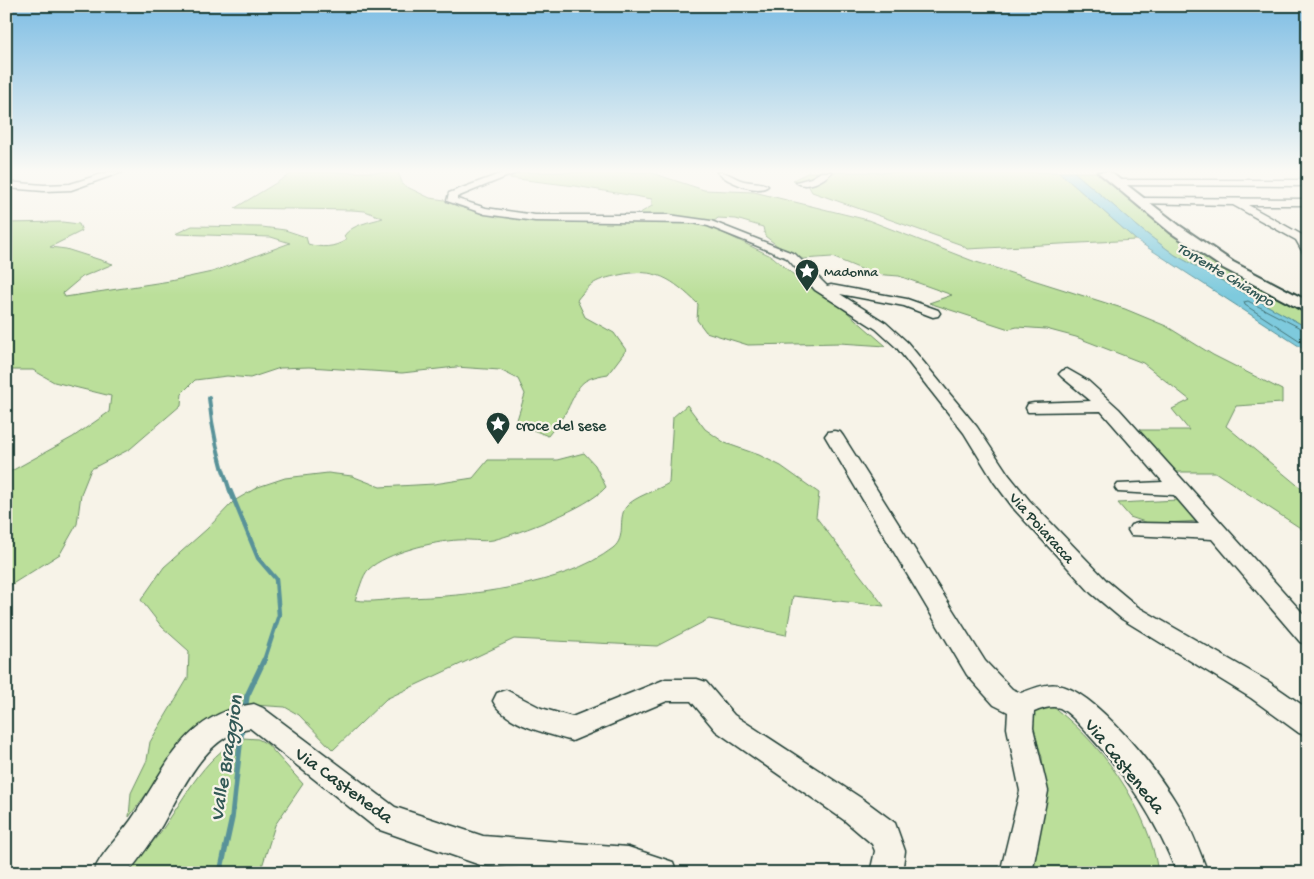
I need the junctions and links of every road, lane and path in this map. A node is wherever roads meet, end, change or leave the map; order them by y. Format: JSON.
{"nodes":[{"id":1,"x":499,"y":213,"type":"edge"},
{"id":2,"x":1156,"y":213,"type":"edge"},
{"id":3,"x":1255,"y":213,"type":"edge"},
{"id":4,"x":1308,"y":252,"type":"edge"},
{"id":5,"x":819,"y":286,"type":"junction"},
{"id":6,"x":1304,"y":304,"type":"edge"},
{"id":7,"x":933,"y":313,"type":"dead end"},
{"id":8,"x":1067,"y":374,"type":"dead end"},
{"id":9,"x":1106,"y":406,"type":"junction"},
{"id":10,"x":1034,"y":408,"type":"dead end"},
{"id":11,"x":834,"y":436,"type":"dead end"},
{"id":12,"x":1125,"y":488,"type":"dead end"},
{"id":13,"x":1180,"y":489,"type":"junction"},
{"id":14,"x":1138,"y":530,"type":"dead end"},
{"id":15,"x":1217,"y":532,"type":"junction"},
{"id":16,"x":1308,"y":635,"type":"edge"},
{"id":17,"x":506,"y":701,"type":"dead end"},
{"id":18,"x":1020,"y":706,"type":"junction"},
{"id":19,"x":1308,"y":724,"type":"edge"},
{"id":20,"x":108,"y":873,"type":"edge"},
{"id":21,"x":662,"y":873,"type":"edge"},
{"id":22,"x":886,"y":873,"type":"edge"},
{"id":23,"x":1016,"y":873,"type":"edge"},
{"id":24,"x":1193,"y":873,"type":"edge"}],
"edges":[{"from":1,"to":5,"type":"street","name":"Via Poiaracca"},
{"from":2,"to":6,"type":"main road"},
{"from":3,"to":4,"type":"street"},
{"from":5,"to":7,"type":"street"},
{"from":5,"to":19,"type":"street","name":"Via Poiaracca"},
{"from":8,"to":9,"type":"street"},
{"from":9,"to":10,"type":"street"},
{"from":9,"to":13,"type":"street"},
{"from":11,"to":18,"type":"street"},
{"from":12,"to":13,"type":"street"},
{"from":13,"to":15,"type":"street"},
{"from":14,"to":15,"type":"street"},
{"from":15,"to":16,"type":"street"},
{"from":17,"to":22,"type":"street"},
{"from":18,"to":23,"type":"street"},
{"from":18,"to":24,"type":"street","name":"Via Casteneda"},
{"from":20,"to":21,"type":"street","name":"Via Casteneda"}]}
